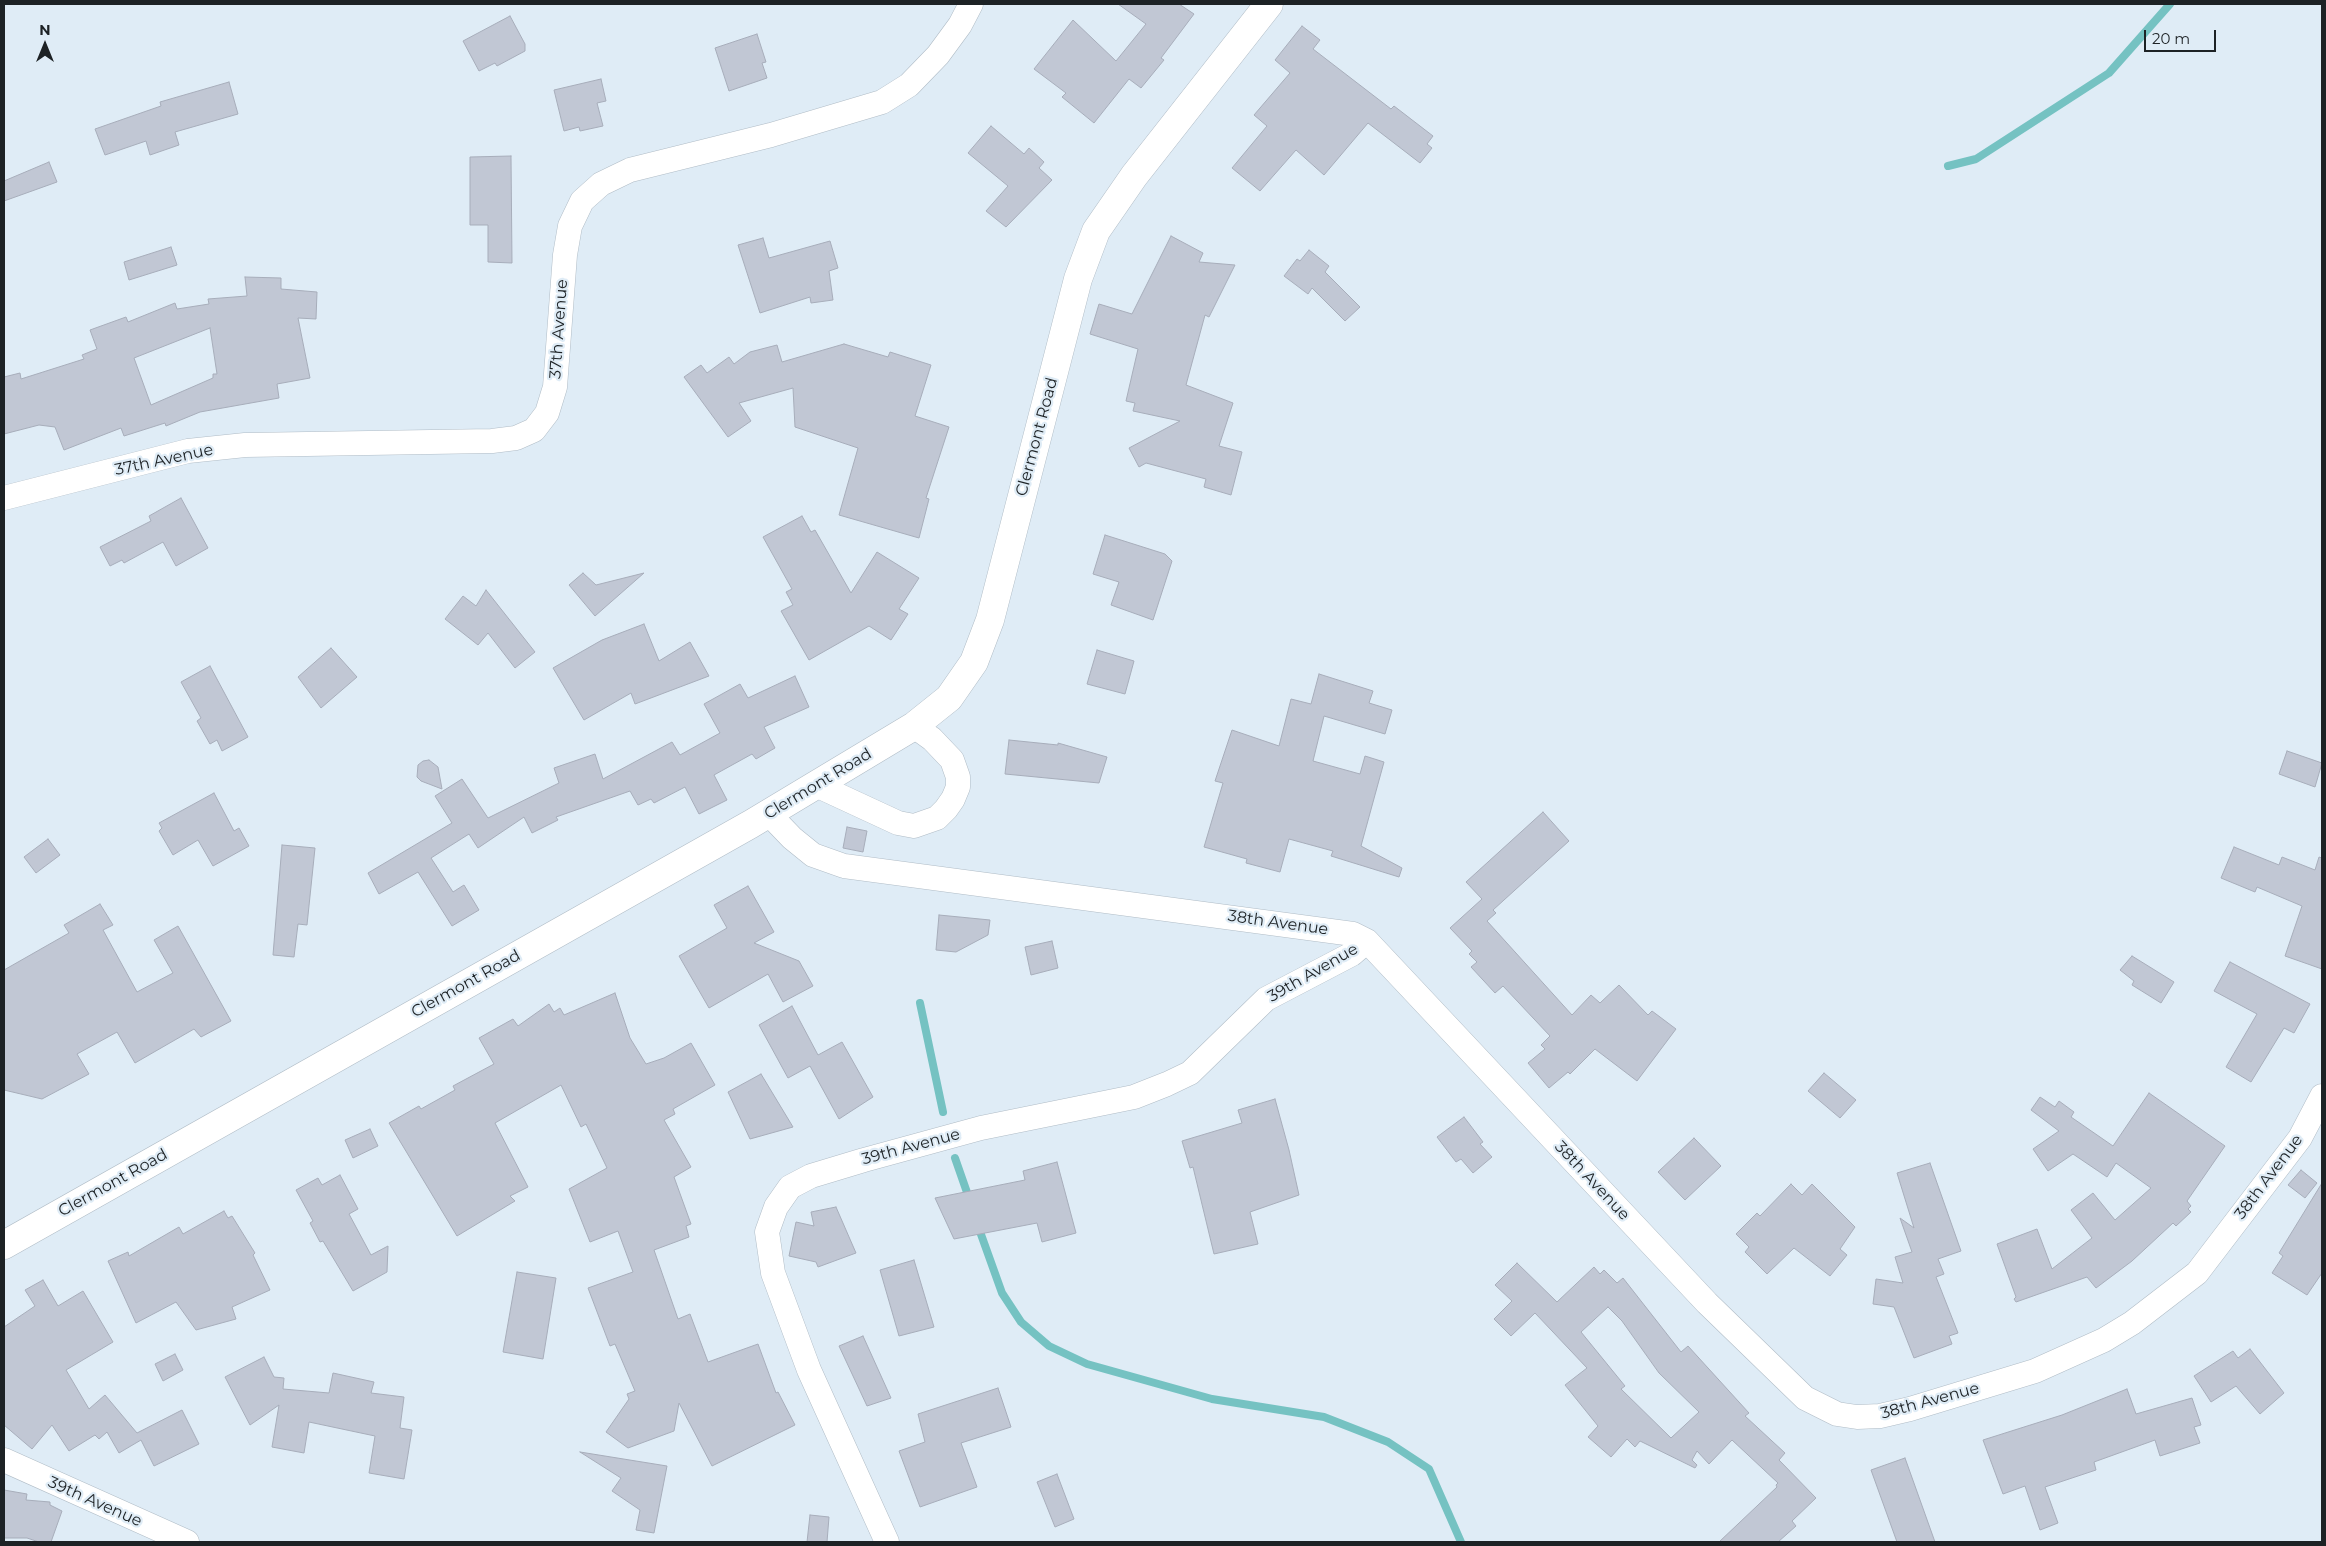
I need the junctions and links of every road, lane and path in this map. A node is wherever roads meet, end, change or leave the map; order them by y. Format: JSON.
{"nodes":[{"id":1,"x":971,"y":4,"type":"edge"},
{"id":2,"x":1269,"y":4,"type":"edge"},
{"id":3,"x":4,"y":498,"type":"edge"},
{"id":4,"x":914,"y":726,"type":"junction"},
{"id":5,"x":816,"y":785,"type":"junction"},
{"id":6,"x":768,"y":813,"type":"junction"},
{"id":7,"x":1367,"y":941,"type":"junction"},
{"id":8,"x":2322,"y":1096,"type":"edge"},
{"id":9,"x":4,"y":1244,"type":"edge"},
{"id":10,"x":4,"y":1460,"type":"edge"},
{"id":11,"x":187,"y":1542,"type":"edge"},
{"id":12,"x":888,"y":1542,"type":"edge"}],
"edges":[{"from":1,"to":3,"type":"street","name":"37th Avenue"},
{"from":2,"to":4,"type":"street","name":"Clermont Road"},
{"from":4,"to":5,"type":"street","name":"Clermont Road"},
{"from":4,"to":5,"type":"street"},
{"from":5,"to":6,"type":"street","name":"Clermont Road"},
{"from":6,"to":7,"type":"street","name":"38th Avenue"},
{"from":6,"to":9,"type":"street","name":"Clermont Road"},
{"from":7,"to":8,"type":"street","name":"38th Avenue"},
{"from":7,"to":12,"type":"street","name":"39th Avenue"},
{"from":10,"to":11,"type":"street","name":"39th Avenue"}]}
